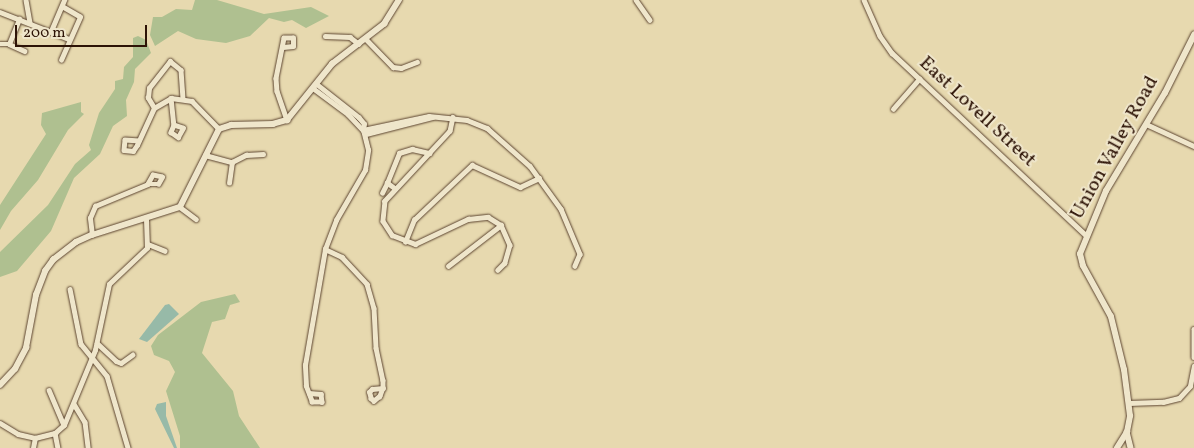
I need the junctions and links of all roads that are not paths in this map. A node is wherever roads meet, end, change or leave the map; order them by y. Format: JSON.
{"nodes":[{"id":1,"x":26,"y":0,"type":"edge"},
{"id":2,"x":64,"y":0,"type":"edge"},
{"id":3,"x":399,"y":0,"type":"edge"},
{"id":4,"x":636,"y":0,"type":"edge"},
{"id":5,"x":864,"y":0,"type":"edge"},
{"id":6,"x":63,"y":7,"type":"junction"},
{"id":7,"x":0,"y":12,"type":"edge"},
{"id":8,"x":19,"y":19,"type":"junction"},
{"id":9,"x":650,"y":20,"type":"dead end"},
{"id":10,"x":30,"y":23,"type":"junction"},
{"id":11,"x":51,"y":32,"type":"junction"},
{"id":12,"x":1194,"y":35,"type":"edge"},
{"id":13,"x":325,"y":36,"type":"dead end"},
{"id":14,"x":69,"y":39,"type":"junction"},
{"id":15,"x":366,"y":39,"type":"junction"},
{"id":16,"x":0,"y":44,"type":"edge"},
{"id":17,"x":9,"y":44,"type":"junction"},
{"id":18,"x":359,"y":44,"type":"junction"},
{"id":19,"x":283,"y":48,"type":"dead end"},
{"id":20,"x":25,"y":51,"type":"dead end"},
{"id":21,"x":61,"y":60,"type":"dead end"},
{"id":22,"x":417,"y":62,"type":"dead end"},
{"id":23,"x":919,"y":79,"type":"junction"},
{"id":24,"x":314,"y":86,"type":"junction"},
{"id":25,"x":183,"y":97,"type":"junction"},
{"id":26,"x":171,"y":98,"type":"junction"},
{"id":27,"x":154,"y":108,"type":"junction"},
{"id":28,"x":893,"y":109,"type":"dead end"},
{"id":29,"x":453,"y":117,"type":"junction"},
{"id":30,"x":287,"y":120,"type":"junction"},
{"id":31,"x":174,"y":124,"type":"dead end"},
{"id":32,"x":1146,"y":124,"type":"junction"},
{"id":33,"x":219,"y":129,"type":"junction"},
{"id":34,"x":365,"y":132,"type":"junction"},
{"id":35,"x":138,"y":141,"type":"dead end"},
{"id":36,"x":1194,"y":146,"type":"edge"},
{"id":37,"x":430,"y":152,"type":"junction"},
{"id":38,"x":263,"y":154,"type":"dead end"},
{"id":39,"x":204,"y":155,"type":"junction"},
{"id":40,"x":232,"y":162,"type":"junction"},
{"id":41,"x":538,"y":178,"type":"junction"},
{"id":42,"x":228,"y":183,"type":"dead end"},
{"id":43,"x":387,"y":183,"type":"junction"},
{"id":44,"x":148,"y":184,"type":"dead end"},
{"id":45,"x":395,"y":188,"type":"junction"},
{"id":46,"x":382,"y":193,"type":"dead end"},
{"id":47,"x":180,"y":207,"type":"junction"},
{"id":48,"x":196,"y":219,"type":"dead end"},
{"id":49,"x":146,"y":220,"type":"junction"},
{"id":50,"x":501,"y":225,"type":"junction"},
{"id":51,"x":92,"y":235,"type":"junction"},
{"id":52,"x":1086,"y":235,"type":"junction"},
{"id":53,"x":405,"y":242,"type":"junction"},
{"id":54,"x":148,"y":244,"type":"junction"},
{"id":55,"x":326,"y":249,"type":"junction"},
{"id":56,"x":165,"y":251,"type":"dead end"},
{"id":57,"x":448,"y":266,"type":"dead end"},
{"id":58,"x":575,"y":266,"type":"dead end"},
{"id":59,"x":498,"y":270,"type":"dead end"},
{"id":60,"x":70,"y":289,"type":"dead end"},
{"id":61,"x":1194,"y":329,"type":"edge"},
{"id":62,"x":97,"y":343,"type":"junction"},
{"id":63,"x":132,"y":355,"type":"dead end"},
{"id":64,"x":1194,"y":357,"type":"edge"},
{"id":65,"x":92,"y":358,"type":"junction"},
{"id":66,"x":1194,"y":366,"type":"edge"},
{"id":67,"x":0,"y":384,"type":"edge"},
{"id":68,"x":383,"y":388,"type":"dead end"},
{"id":69,"x":49,"y":390,"type":"dead end"},
{"id":70,"x":309,"y":394,"type":"dead end"},
{"id":71,"x":1129,"y":403,"type":"junction"},
{"id":72,"x":74,"y":404,"type":"junction"},
{"id":73,"x":0,"y":423,"type":"edge"},
{"id":74,"x":64,"y":425,"type":"junction"},
{"id":75,"x":1127,"y":432,"type":"junction"},
{"id":76,"x":55,"y":433,"type":"junction"},
{"id":77,"x":35,"y":438,"type":"junction"},
{"id":78,"x":33,"y":448,"type":"edge"},
{"id":79,"x":58,"y":448,"type":"edge"},
{"id":80,"x":88,"y":448,"type":"edge"},
{"id":81,"x":128,"y":448,"type":"edge"},
{"id":82,"x":1117,"y":448,"type":"edge"},
{"id":83,"x":1131,"y":448,"type":"edge"}],
"edges":[{"from":1,"to":10,"type":"street"},
{"from":2,"to":6,"type":"street"},
{"from":3,"to":15,"type":"street"},
{"from":4,"to":9,"type":"street"},
{"from":5,"to":23,"type":"street","name":"East Lovell Street"},
{"from":6,"to":11,"type":"street"},
{"from":6,"to":14,"type":"street"},
{"from":7,"to":8,"type":"street"},
{"from":8,"to":10,"type":"street"},
{"from":8,"to":17,"type":"street"},
{"from":10,"to":11,"type":"street"},
{"from":11,"to":14,"type":"street"},
{"from":12,"to":32,"type":"street","name":"Union Valley Road"},
{"from":13,"to":18,"type":"street"},
{"from":14,"to":21,"type":"street"},
{"from":15,"to":18,"type":"street"},
{"from":15,"to":22,"type":"street"},
{"from":16,"to":17,"type":"street"},
{"from":17,"to":20,"type":"street"},
{"from":18,"to":24,"type":"street"},
{"from":19,"to":30,"type":"street"},
{"from":23,"to":28,"type":"street"},
{"from":23,"to":52,"type":"street","name":"East Lovell Street"},
{"from":24,"to":30,"type":"street"},
{"from":24,"to":34,"type":"street"},
{"from":25,"to":26,"type":"street"},
{"from":25,"to":27,"type":"street"},
{"from":25,"to":33,"type":"street"},
{"from":26,"to":27,"type":"street"},
{"from":26,"to":31,"type":"street"},
{"from":27,"to":35,"type":"street"},
{"from":29,"to":34,"type":"street"},
{"from":29,"to":37,"type":"street"},
{"from":29,"to":41,"type":"street"},
{"from":30,"to":33,"type":"street"},
{"from":32,"to":36,"type":"street"},
{"from":32,"to":52,"type":"street","name":"Union Valley Road"},
{"from":33,"to":39,"type":"street"},
{"from":34,"to":55,"type":"street"},
{"from":37,"to":43,"type":"street"},
{"from":37,"to":45,"type":"street"},
{"from":38,"to":40,"type":"street"},
{"from":39,"to":40,"type":"street"},
{"from":39,"to":47,"type":"street"},
{"from":40,"to":42,"type":"street"},
{"from":41,"to":53,"type":"street"},
{"from":41,"to":58,"type":"street"},
{"from":43,"to":45,"type":"street"},
{"from":43,"to":46,"type":"street"},
{"from":44,"to":51,"type":"street"},
{"from":45,"to":53,"type":"street"},
{"from":47,"to":48,"type":"street"},
{"from":47,"to":49,"type":"street"},
{"from":49,"to":51,"type":"street"},
{"from":49,"to":54,"type":"street"},
{"from":50,"to":53,"type":"street"},
{"from":50,"to":57,"type":"street"},
{"from":50,"to":59,"type":"street"},
{"from":51,"to":67,"type":"street"},
{"from":52,"to":71,"type":"street","name":"Union Valley Road"},
{"from":54,"to":56,"type":"street"},
{"from":54,"to":62,"type":"street"},
{"from":55,"to":68,"type":"street"},
{"from":55,"to":70,"type":"street"},
{"from":60,"to":65,"type":"street"},
{"from":61,"to":64,"type":"street"},
{"from":62,"to":63,"type":"street"},
{"from":62,"to":65,"type":"street"},
{"from":65,"to":72,"type":"street"},
{"from":65,"to":81,"type":"street"},
{"from":66,"to":71,"type":"street"},
{"from":69,"to":74,"type":"street"},
{"from":71,"to":75,"type":"street","name":"Union Valley Road"},
{"from":72,"to":74,"type":"street"},
{"from":72,"to":80,"type":"street"},
{"from":73,"to":77,"type":"street"},
{"from":74,"to":76,"type":"street"},
{"from":75,"to":82,"type":"street","name":"Union Valley Road"},
{"from":75,"to":83,"type":"street"},
{"from":76,"to":77,"type":"street"},
{"from":76,"to":79,"type":"street"},
{"from":77,"to":78,"type":"street"}]}
